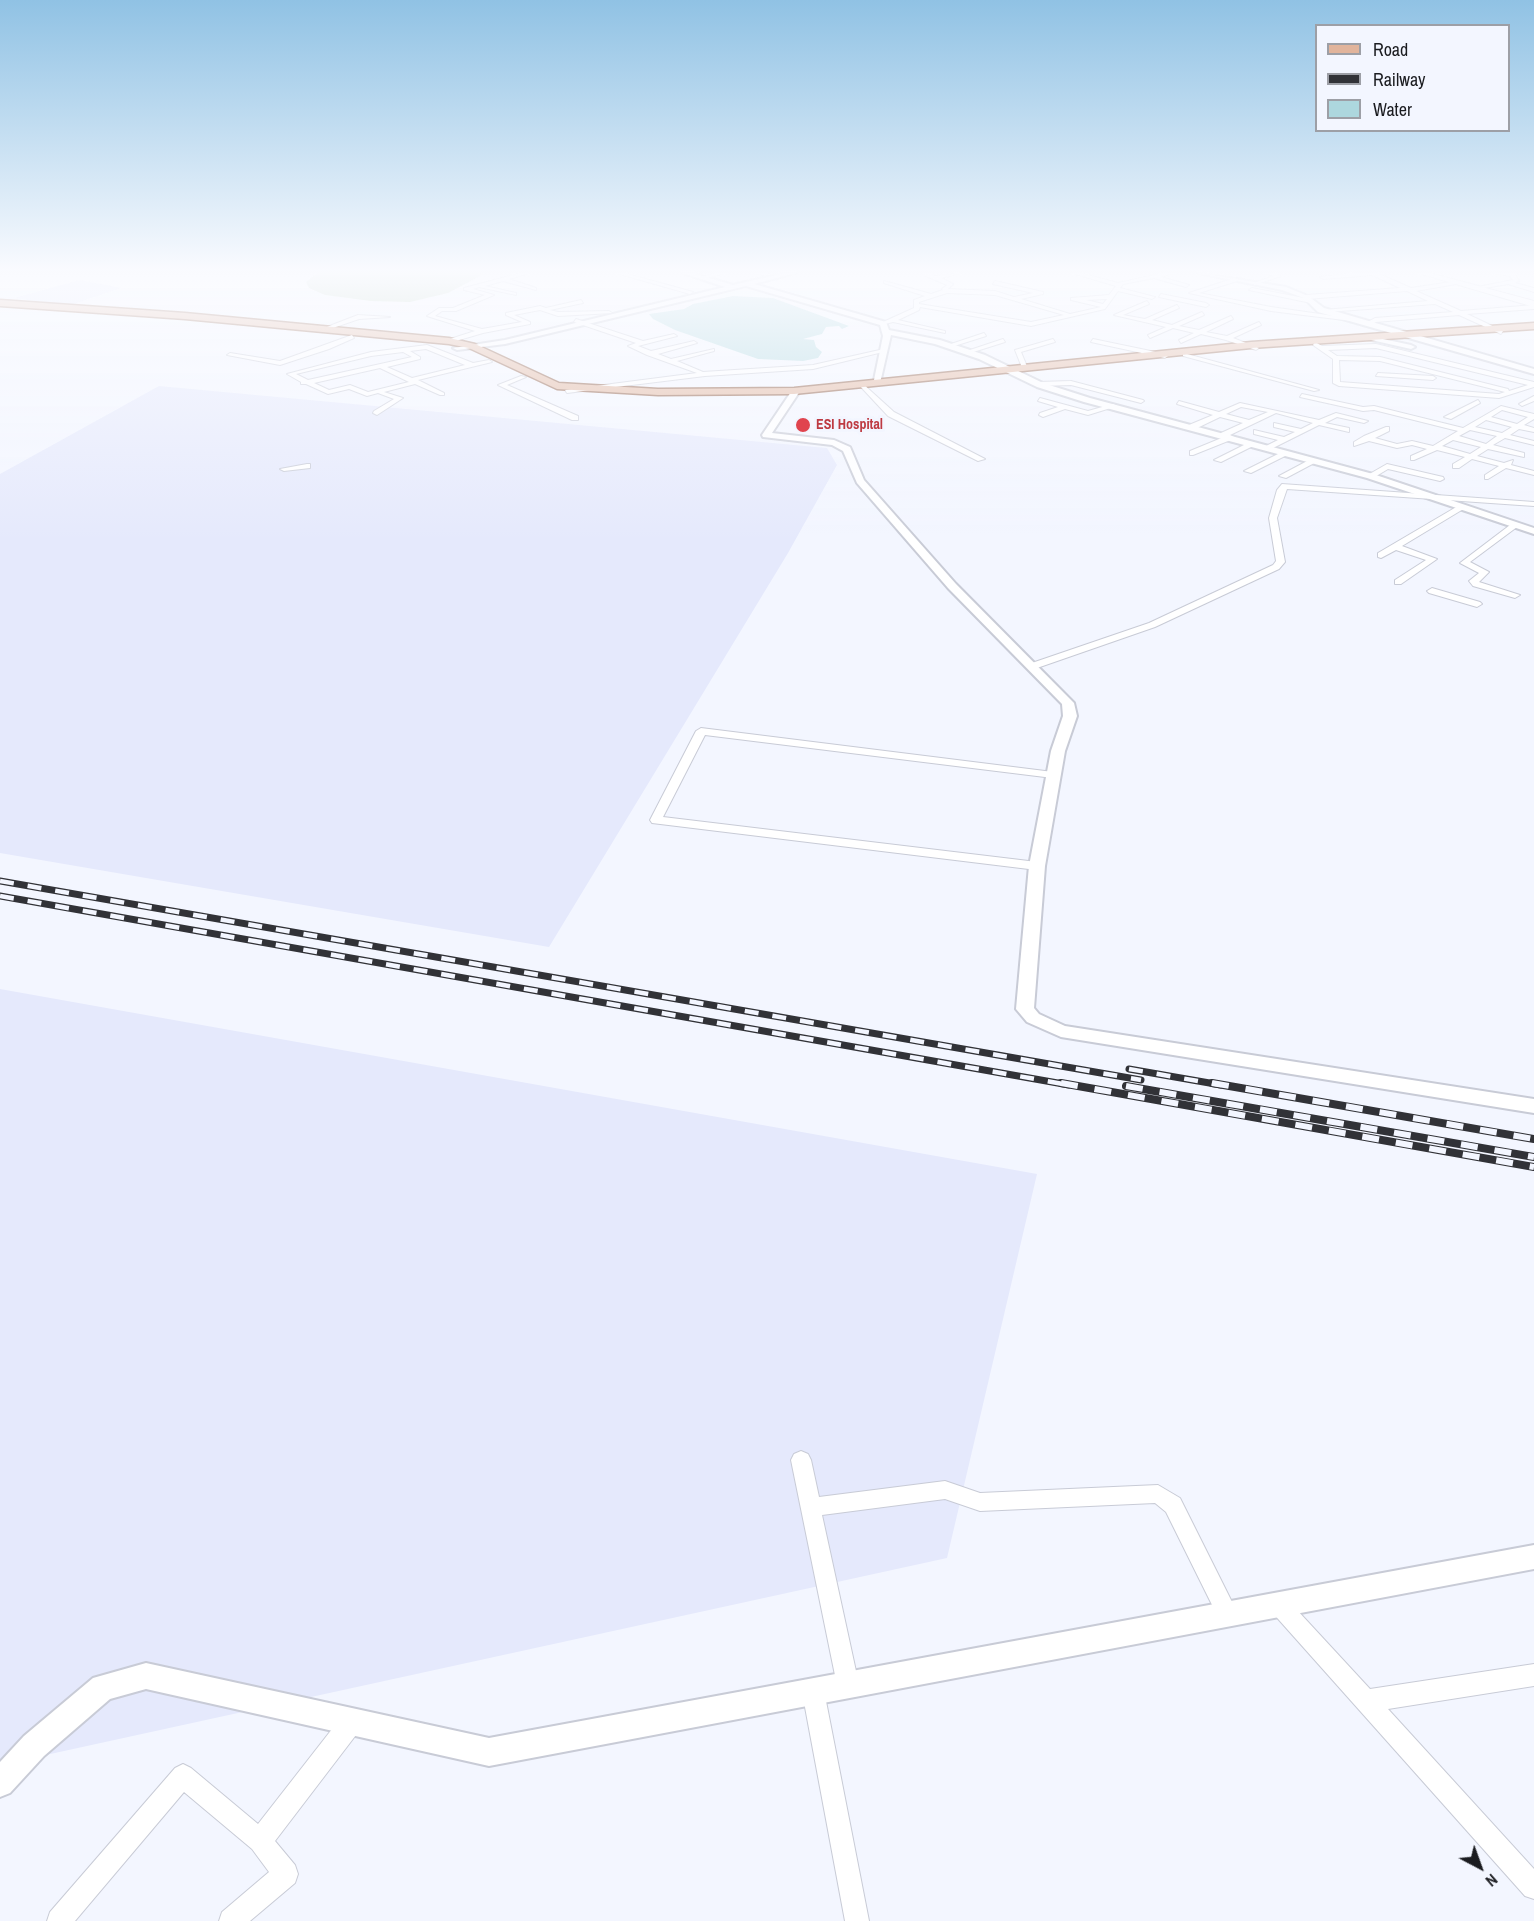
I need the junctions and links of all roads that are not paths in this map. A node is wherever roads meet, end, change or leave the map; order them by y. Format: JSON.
{"nodes":[{"id":1,"x":280,"y":363,"type":"edge"},
{"id":2,"x":340,"y":363,"type":"edge"},
{"id":3,"x":396,"y":363,"type":"edge"},
{"id":4,"x":466,"y":363,"type":"edge"},
{"id":5,"x":485,"y":363,"type":"edge"},
{"id":6,"x":491,"y":363,"type":"edge"},
{"id":7,"x":506,"y":363,"type":"edge"},
{"id":8,"x":674,"y":363,"type":"edge"},
{"id":9,"x":829,"y":363,"type":"edge"},
{"id":10,"x":881,"y":363,"type":"edge"},
{"id":11,"x":990,"y":363,"type":"edge"},
{"id":12,"x":1022,"y":363,"type":"edge"},
{"id":13,"x":1091,"y":363,"type":"edge"},
{"id":14,"x":1099,"y":363,"type":"edge"},
{"id":15,"x":1214,"y":363,"type":"edge"},
{"id":16,"x":1336,"y":363,"type":"edge"},
{"id":17,"x":1396,"y":363,"type":"edge"},
{"id":18,"x":1443,"y":363,"type":"edge"},
{"id":19,"x":1483,"y":363,"type":"edge"},
{"id":20,"x":1497,"y":363,"type":"edge"},
{"id":21,"x":472,"y":365,"type":"junction"},
{"id":22,"x":380,"y":366,"type":"junction"},
{"id":23,"x":311,"y":369,"type":"junction"},
{"id":24,"x":1025,"y":369,"type":"junction"},
{"id":25,"x":1011,"y":372,"type":"junction"},
{"id":26,"x":705,"y":374,"type":"junction"},
{"id":27,"x":1534,"y":374,"type":"edge"},
{"id":28,"x":1378,"y":375,"type":"dead end"},
{"id":29,"x":523,"y":376,"type":"junction"},
{"id":30,"x":413,"y":381,"type":"junction"},
{"id":31,"x":1471,"y":381,"type":"junction"},
{"id":32,"x":303,"y":383,"type":"junction"},
{"id":33,"x":876,"y":383,"type":"junction"},
{"id":34,"x":1038,"y":384,"type":"junction"},
{"id":35,"x":1534,"y":385,"type":"edge"},
{"id":36,"x":863,"y":386,"type":"junction"},
{"id":37,"x":571,"y":390,"type":"junction"},
{"id":38,"x":1316,"y":390,"type":"dead end"},
{"id":39,"x":796,"y":392,"type":"junction"},
{"id":40,"x":1514,"y":392,"type":"junction"},
{"id":41,"x":373,"y":393,"type":"junction"},
{"id":42,"x":441,"y":394,"type":"dead end"},
{"id":43,"x":1302,"y":396,"type":"dead end"},
{"id":44,"x":1402,"y":398,"type":"dead end"},
{"id":45,"x":1534,"y":398,"type":"edge"},
{"id":46,"x":1040,"y":400,"type":"dead end"},
{"id":47,"x":1142,"y":401,"type":"dead end"},
{"id":48,"x":1478,"y":402,"type":"junction"},
{"id":49,"x":1179,"y":403,"type":"dead end"},
{"id":50,"x":1522,"y":404,"type":"dead end"},
{"id":51,"x":1113,"y":406,"type":"junction"},
{"id":52,"x":1064,"y":407,"type":"junction"},
{"id":53,"x":1501,"y":408,"type":"junction"},
{"id":54,"x":1275,"y":411,"type":"junction"},
{"id":55,"x":377,"y":413,"type":"dead end"},
{"id":56,"x":1220,"y":414,"type":"junction"},
{"id":57,"x":1399,"y":414,"type":"junction"},
{"id":58,"x":1043,"y":415,"type":"dead end"},
{"id":59,"x":1534,"y":416,"type":"edge"},
{"id":60,"x":1448,"y":417,"type":"dead end"},
{"id":61,"x":575,"y":418,"type":"dead end"},
{"id":62,"x":1485,"y":418,"type":"junction"},
{"id":63,"x":1385,"y":419,"type":"dead end"},
{"id":64,"x":1365,"y":421,"type":"dead end"},
{"id":65,"x":1319,"y":422,"type":"junction"},
{"id":66,"x":1428,"y":422,"type":"junction"},
{"id":67,"x":1251,"y":423,"type":"junction"},
{"id":68,"x":1277,"y":425,"type":"dead end"},
{"id":69,"x":1518,"y":426,"type":"junction"},
{"id":70,"x":1192,"y":427,"type":"junction"},
{"id":71,"x":1415,"y":427,"type":"dead end"},
{"id":72,"x":1386,"y":429,"type":"dead end"},
{"id":73,"x":1466,"y":429,"type":"junction"},
{"id":74,"x":1346,"y":430,"type":"dead end"},
{"id":75,"x":1534,"y":430,"type":"edge"},
{"id":76,"x":1301,"y":431,"type":"junction"},
{"id":77,"x":1257,"y":432,"type":"dead end"},
{"id":78,"x":1227,"y":436,"type":"junction"},
{"id":79,"x":1502,"y":436,"type":"junction"},
{"id":80,"x":1452,"y":437,"type":"junction"},
{"id":81,"x":1367,"y":438,"type":"junction"},
{"id":82,"x":1285,"y":440,"type":"junction"},
{"id":83,"x":1253,"y":444,"type":"junction"},
{"id":84,"x":1357,"y":444,"type":"dead end"},
{"id":85,"x":1487,"y":446,"type":"junction"},
{"id":86,"x":1435,"y":447,"type":"junction"},
{"id":87,"x":1269,"y":448,"type":"junction"},
{"id":88,"x":1528,"y":451,"type":"edge"},
{"id":89,"x":1193,"y":453,"type":"dead end"},
{"id":90,"x":1287,"y":453,"type":"junction"},
{"id":91,"x":1471,"y":456,"type":"junction"},
{"id":92,"x":1414,"y":458,"type":"dead end"},
{"id":93,"x":981,"y":459,"type":"dead end"},
{"id":94,"x":1218,"y":460,"type":"dead end"},
{"id":95,"x":1314,"y":461,"type":"junction"},
{"id":96,"x":1534,"y":464,"type":"edge"},
{"id":97,"x":1506,"y":465,"type":"junction"},
{"id":98,"x":307,"y":466,"type":"dead end"},
{"id":99,"x":1456,"y":466,"type":"dead end"},
{"id":100,"x":284,"y":469,"type":"dead end"},
{"id":101,"x":1248,"y":471,"type":"dead end"},
{"id":102,"x":1534,"y":473,"type":"edge"},
{"id":103,"x":1283,"y":476,"type":"dead end"},
{"id":104,"x":1370,"y":476,"type":"junction"},
{"id":105,"x":1488,"y":477,"type":"dead end"},
{"id":106,"x":1440,"y":479,"type":"dead end"},
{"id":107,"x":1422,"y":495,"type":"junction"},
{"id":108,"x":1534,"y":504,"type":"edge"},
{"id":109,"x":1461,"y":508,"type":"junction"},
{"id":110,"x":1514,"y":525,"type":"junction"},
{"id":111,"x":1534,"y":531,"type":"edge"},
{"id":112,"x":1395,"y":547,"type":"junction"},
{"id":113,"x":1381,"y":555,"type":"dead end"},
{"id":114,"x":1398,"y":582,"type":"dead end"},
{"id":115,"x":1478,"y":585,"type":"junction"},
{"id":116,"x":1432,"y":591,"type":"dead end"},
{"id":117,"x":1515,"y":595,"type":"dead end"},
{"id":118,"x":1463,"y":600,"type":"junction"},
{"id":119,"x":1477,"y":604,"type":"dead end"},
{"id":120,"x":1033,"y":666,"type":"junction"},
{"id":121,"x":1053,"y":775,"type":"junction"},
{"id":122,"x":1037,"y":866,"type":"junction"},
{"id":123,"x":1534,"y":1106,"type":"edge"},
{"id":124,"x":801,"y":1460,"type":"dead end"},
{"id":125,"x":811,"y":1507,"type":"junction"},
{"id":126,"x":1534,"y":1557,"type":"edge"},
{"id":127,"x":1278,"y":1604,"type":"junction"},
{"id":128,"x":1227,"y":1614,"type":"junction"},
{"id":129,"x":1534,"y":1675,"type":"edge"},
{"id":130,"x":848,"y":1685,"type":"junction"},
{"id":131,"x":813,"y":1691,"type":"junction"},
{"id":132,"x":1365,"y":1701,"type":"junction"},
{"id":133,"x":351,"y":1723,"type":"junction"},
{"id":134,"x":0,"y":1783,"type":"edge"},
{"id":135,"x":260,"y":1841,"type":"junction"},
{"id":136,"x":1534,"y":1887,"type":"edge"},
{"id":137,"x":59,"y":1921,"type":"edge"},
{"id":138,"x":231,"y":1921,"type":"edge"},
{"id":139,"x":857,"y":1921,"type":"edge"}],
"edges":[{"from":1,"to":23,"type":"street"},
{"from":2,"to":23,"type":"street"},
{"from":3,"to":22,"type":"street"},
{"from":4,"to":21,"type":"street"},
{"from":5,"to":21,"type":"street"},
{"from":6,"to":29,"type":"main road"},
{"from":7,"to":37,"type":"main road"},
{"from":8,"to":26,"type":"street"},
{"from":9,"to":26,"type":"street"},
{"from":10,"to":33,"type":"street"},
{"from":11,"to":25,"type":"street"},
{"from":12,"to":24,"type":"street"},
{"from":13,"to":24,"type":"main road"},
{"from":14,"to":25,"type":"main road"},
{"from":15,"to":38,"type":"street"},
{"from":16,"to":40,"type":"street"},
{"from":17,"to":31,"type":"street"},
{"from":18,"to":35,"type":"street"},
{"from":19,"to":27,"type":"street"},
{"from":20,"to":27,"type":"street"},
{"from":21,"to":30,"type":"street"},
{"from":22,"to":30,"type":"street"},
{"from":22,"to":32,"type":"street"},
{"from":23,"to":32,"type":"street"},
{"from":24,"to":25,"type":"main road"},
{"from":25,"to":33,"type":"main road"},
{"from":25,"to":34,"type":"street"},
{"from":25,"to":36,"type":"main road"},
{"from":26,"to":37,"type":"street"},
{"from":28,"to":31,"type":"street"},
{"from":29,"to":37,"type":"main road"},
{"from":29,"to":61,"type":"street"},
{"from":30,"to":41,"type":"street"},
{"from":30,"to":42,"type":"street"},
{"from":31,"to":40,"type":"street"},
{"from":32,"to":41,"type":"street"},
{"from":33,"to":36,"type":"main road"},
{"from":34,"to":47,"type":"street"},
{"from":34,"to":51,"type":"street"},
{"from":35,"to":40,"type":"street"},
{"from":36,"to":39,"type":"main road"},
{"from":36,"to":93,"type":"street"},
{"from":37,"to":39,"type":"main road"},
{"from":39,"to":120,"type":"street"},
{"from":41,"to":55,"type":"street"},
{"from":43,"to":57,"type":"street"},
{"from":44,"to":48,"type":"street"},
{"from":45,"to":50,"type":"street"},
{"from":46,"to":52,"type":"street"},
{"from":48,"to":53,"type":"street"},
{"from":48,"to":60,"type":"street"},
{"from":49,"to":56,"type":"street"},
{"from":51,"to":52,"type":"street"},
{"from":51,"to":70,"type":"street"},
{"from":52,"to":58,"type":"street"},
{"from":53,"to":59,"type":"street"},
{"from":53,"to":62,"type":"street"},
{"from":54,"to":56,"type":"street"},
{"from":54,"to":65,"type":"street"},
{"from":54,"to":67,"type":"street"},
{"from":56,"to":67,"type":"street"},
{"from":56,"to":70,"type":"street"},
{"from":57,"to":63,"type":"street"},
{"from":57,"to":66,"type":"street"},
{"from":59,"to":69,"type":"street"},
{"from":62,"to":69,"type":"street"},
{"from":62,"to":73,"type":"street"},
{"from":64,"to":65,"type":"street"},
{"from":65,"to":74,"type":"street"},
{"from":65,"to":76,"type":"street"},
{"from":66,"to":71,"type":"street"},
{"from":66,"to":73,"type":"street"},
{"from":67,"to":78,"type":"street"},
{"from":68,"to":76,"type":"street"},
{"from":69,"to":75,"type":"street"},
{"from":69,"to":79,"type":"street"},
{"from":70,"to":78,"type":"street"},
{"from":72,"to":81,"type":"street"},
{"from":73,"to":79,"type":"street"},
{"from":73,"to":80,"type":"street"},
{"from":76,"to":82,"type":"street"},
{"from":77,"to":82,"type":"street"},
{"from":78,"to":83,"type":"street"},
{"from":78,"to":89,"type":"street"},
{"from":79,"to":85,"type":"street"},
{"from":79,"to":88,"type":"street"},
{"from":80,"to":85,"type":"street"},
{"from":80,"to":86,"type":"street"},
{"from":81,"to":84,"type":"street"},
{"from":81,"to":86,"type":"street"},
{"from":82,"to":87,"type":"street"},
{"from":83,"to":87,"type":"street"},
{"from":83,"to":94,"type":"street"},
{"from":85,"to":88,"type":"street"},
{"from":85,"to":91,"type":"street"},
{"from":86,"to":91,"type":"street"},
{"from":86,"to":92,"type":"street"},
{"from":87,"to":90,"type":"street"},
{"from":88,"to":96,"type":"street"},
{"from":88,"to":97,"type":"street"},
{"from":90,"to":95,"type":"street"},
{"from":90,"to":101,"type":"street"},
{"from":91,"to":97,"type":"street"},
{"from":91,"to":99,"type":"street"},
{"from":95,"to":103,"type":"street"},
{"from":95,"to":104,"type":"street"},
{"from":97,"to":102,"type":"street"},
{"from":97,"to":105,"type":"street"},
{"from":98,"to":100,"type":"street"},
{"from":104,"to":106,"type":"street"},
{"from":104,"to":107,"type":"street"},
{"from":107,"to":108,"type":"street"},
{"from":107,"to":109,"type":"street"},
{"from":107,"to":120,"type":"street"},
{"from":109,"to":110,"type":"street"},
{"from":109,"to":112,"type":"street"},
{"from":110,"to":111,"type":"street"},
{"from":110,"to":115,"type":"street"},
{"from":112,"to":113,"type":"street"},
{"from":112,"to":114,"type":"street"},
{"from":115,"to":117,"type":"street"},
{"from":115,"to":118,"type":"street"},
{"from":116,"to":118,"type":"street"},
{"from":118,"to":119,"type":"street"},
{"from":120,"to":121,"type":"street"},
{"from":121,"to":122,"type":"street"},
{"from":121,"to":122,"type":"street"},
{"from":122,"to":123,"type":"street"},
{"from":124,"to":125,"type":"street"},
{"from":125,"to":128,"type":"street"},
{"from":125,"to":130,"type":"street"},
{"from":126,"to":127,"type":"street"},
{"from":127,"to":128,"type":"street"},
{"from":127,"to":132,"type":"street"},
{"from":128,"to":130,"type":"street"},
{"from":129,"to":132,"type":"street"},
{"from":130,"to":131,"type":"street"},
{"from":131,"to":133,"type":"street"},
{"from":131,"to":139,"type":"street"},
{"from":132,"to":136,"type":"street"},
{"from":133,"to":134,"type":"street"},
{"from":133,"to":135,"type":"street"},
{"from":135,"to":137,"type":"street"},
{"from":135,"to":138,"type":"street"}]}
